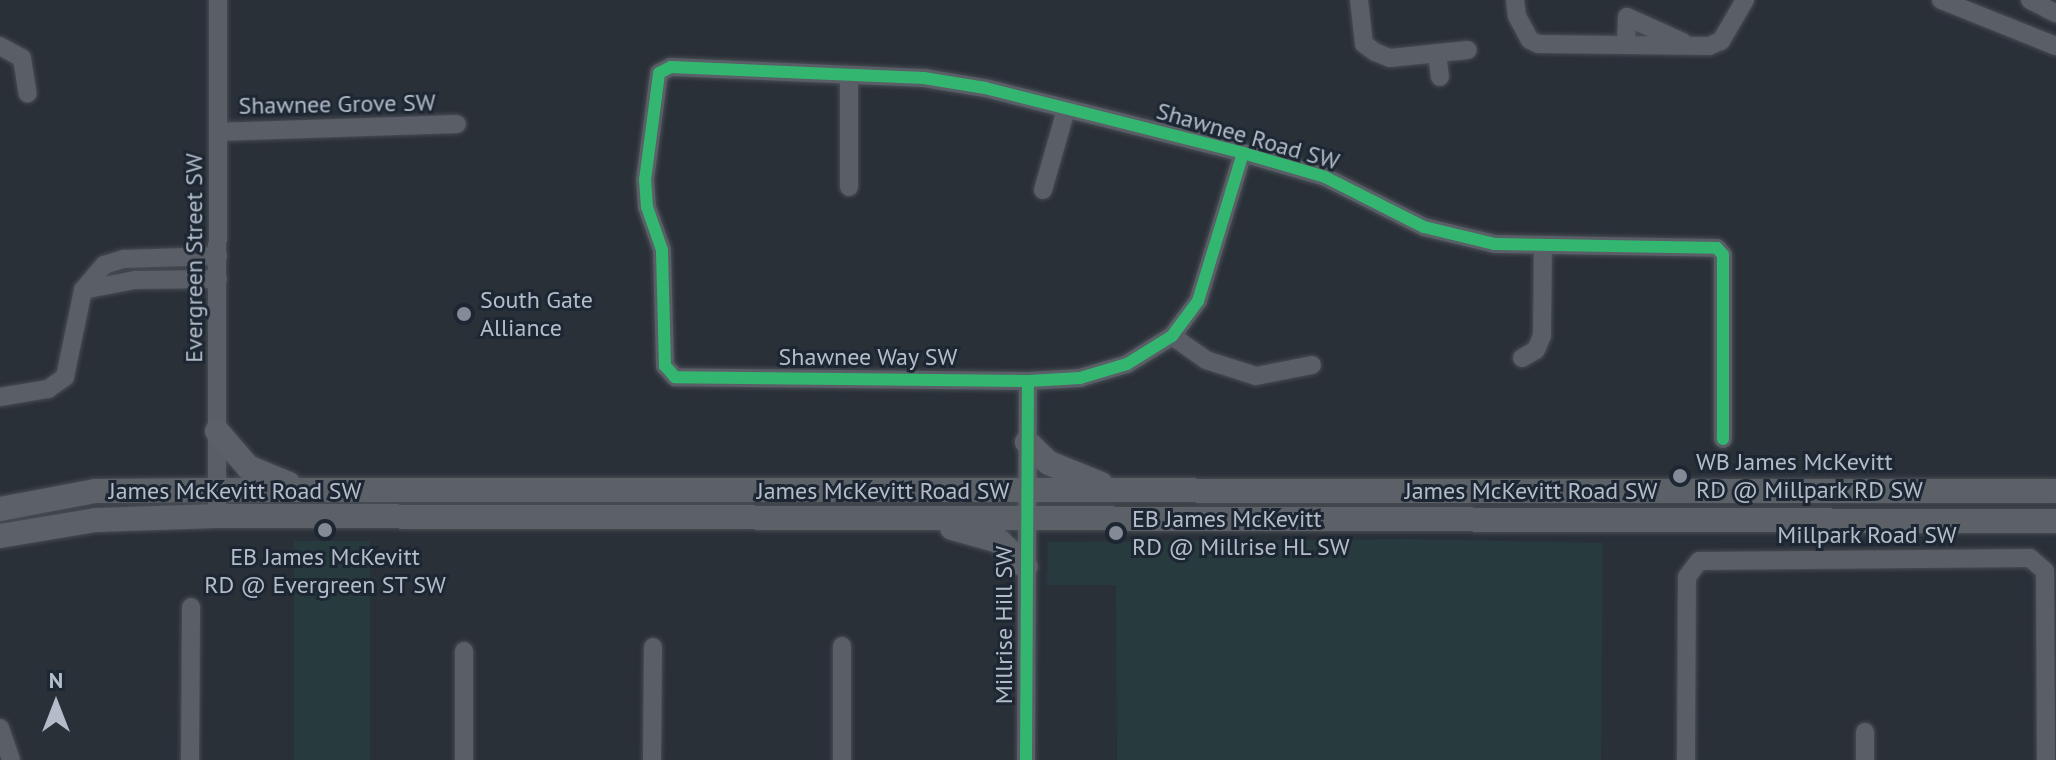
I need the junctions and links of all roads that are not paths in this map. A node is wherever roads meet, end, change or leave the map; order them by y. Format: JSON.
{"nodes":[{"id":1,"x":218,"y":0,"type":"edge"},
{"id":2,"x":1359,"y":0,"type":"edge"},
{"id":3,"x":1515,"y":0,"type":"edge"},
{"id":4,"x":1745,"y":0,"type":"edge"},
{"id":5,"x":1941,"y":0,"type":"edge"},
{"id":6,"x":2030,"y":0,"type":"edge"},
{"id":7,"x":2056,"y":13,"type":"edge"},
{"id":8,"x":1626,"y":45,"type":"junction"},
{"id":9,"x":1689,"y":45,"type":"junction"},
{"id":10,"x":0,"y":46,"type":"edge"},
{"id":11,"x":2056,"y":46,"type":"edge"},
{"id":12,"x":1468,"y":50,"type":"dead end"},
{"id":13,"x":1437,"y":53,"type":"junction"},
{"id":14,"x":665,"y":69,"type":"joint"},
{"id":15,"x":1440,"y":77,"type":"dead end"},
{"id":16,"x":849,"y":79,"type":"junction"},
{"id":17,"x":28,"y":94,"type":"dead end"},
{"id":18,"x":1066,"y":110,"type":"junction"},
{"id":19,"x":457,"y":124,"type":"dead end"},
{"id":20,"x":218,"y":132,"type":"junction"},
{"id":21,"x":1243,"y":153,"type":"junction"},
{"id":22,"x":849,"y":187,"type":"dead end"},
{"id":23,"x":1043,"y":190,"type":"dead end"},
{"id":24,"x":1543,"y":247,"type":"junction"},
{"id":25,"x":218,"y":256,"type":"junction"},
{"id":26,"x":218,"y":279,"type":"junction"},
{"id":27,"x":83,"y":290,"type":"junction"},
{"id":28,"x":1172,"y":336,"type":"junction"},
{"id":29,"x":1522,"y":358,"type":"dead end"},
{"id":30,"x":1312,"y":365,"type":"dead end"},
{"id":31,"x":1028,"y":381,"type":"junction"},
{"id":32,"x":0,"y":397,"type":"edge"},
{"id":33,"x":217,"y":431,"type":"junction"},
{"id":34,"x":1723,"y":439,"type":"dead end"},
{"id":35,"x":1027,"y":442,"type":"junction"},
{"id":36,"x":217,"y":490,"type":"junction"},
{"id":37,"x":310,"y":491,"type":"junction"},
{"id":38,"x":1026,"y":491,"type":"junction"},
{"id":39,"x":1118,"y":491,"type":"junction"},
{"id":40,"x":2056,"y":491,"type":"edge"},
{"id":41,"x":0,"y":509,"type":"edge"},
{"id":42,"x":217,"y":516,"type":"junction"},
{"id":43,"x":902,"y":518,"type":"junction"},
{"id":44,"x":1026,"y":518,"type":"junction"},
{"id":45,"x":2056,"y":521,"type":"edge"},
{"id":46,"x":0,"y":536,"type":"edge"},
{"id":47,"x":1026,"y":567,"type":"junction"},
{"id":48,"x":191,"y":607,"type":"dead end"},
{"id":49,"x":842,"y":646,"type":"dead end"},
{"id":50,"x":653,"y":647,"type":"dead end"},
{"id":51,"x":464,"y":651,"type":"dead end"},
{"id":52,"x":0,"y":728,"type":"edge"},
{"id":53,"x":1865,"y":732,"type":"dead end"},
{"id":54,"x":11,"y":760,"type":"edge"},
{"id":55,"x":190,"y":760,"type":"edge"},
{"id":56,"x":464,"y":760,"type":"edge"},
{"id":57,"x":652,"y":760,"type":"edge"},
{"id":58,"x":842,"y":760,"type":"edge"},
{"id":59,"x":1026,"y":760,"type":"edge"},
{"id":60,"x":1686,"y":760,"type":"edge"},
{"id":61,"x":1865,"y":760,"type":"edge"},
{"id":62,"x":2046,"y":760,"type":"edge"}],
"edges":[{"from":1,"to":20,"type":"street","name":"Evergreen Street SW"},
{"from":2,"to":13,"type":"street"},
{"from":3,"to":8,"type":"street"},
{"from":4,"to":9,"type":"street"},
{"from":5,"to":11,"type":"street"},
{"from":6,"to":7,"type":"street"},
{"from":8,"to":9,"type":"street"},
{"from":8,"to":9,"type":"street"},
{"from":10,"to":17,"type":"street"},
{"from":12,"to":13,"type":"street"},
{"from":13,"to":15,"type":"street"},
{"from":14,"to":16,"type":"street","name":"Shawnee Road SW"},
{"from":14,"to":31,"type":"street","name":"Shawnee Way SW"},
{"from":16,"to":18,"type":"street","name":"Shawnee Road SW"},
{"from":16,"to":22,"type":"street"},
{"from":18,"to":21,"type":"street","name":"Shawnee Road SW"},
{"from":18,"to":23,"type":"street"},
{"from":19,"to":20,"type":"street","name":"Shawnee Grove SW"},
{"from":20,"to":25,"type":"street","name":"Evergreen Street SW"},
{"from":21,"to":24,"type":"street","name":"Shawnee Road SW"},
{"from":21,"to":28,"type":"street","name":"Shawnee Way SW"},
{"from":24,"to":29,"type":"street"},
{"from":24,"to":34,"type":"street","name":"Shawnee Road SW"},
{"from":25,"to":26,"type":"street","name":"Evergreen Street SW"},
{"from":25,"to":27,"type":"street"},
{"from":26,"to":27,"type":"street"},
{"from":26,"to":33,"type":"street","name":"Evergreen Street SW"},
{"from":27,"to":32,"type":"street"},
{"from":28,"to":30,"type":"street"},
{"from":28,"to":31,"type":"street","name":"Shawnee Way SW"},
{"from":31,"to":35,"type":"street","name":"Millrise Hill SW"},
{"from":33,"to":36,"type":"street","name":"Evergreen Street SW"},
{"from":33,"to":37,"type":"main road"},
{"from":35,"to":38,"type":"street","name":"Millrise Hill SW"},
{"from":35,"to":39,"type":"main road"},
{"from":36,"to":37,"type":"main road","name":"James McKevitt Road SW"},
{"from":36,"to":41,"type":"main road","name":"James McKevitt Road SW"},
{"from":36,"to":42,"type":"street","name":"Evergreen Street SW"},
{"from":37,"to":38,"type":"main road","name":"James McKevitt Road SW"},
{"from":38,"to":39,"type":"main road","name":"James McKevitt Road SW"},
{"from":38,"to":44,"type":"street","name":"Millrise Hill SW"},
{"from":39,"to":40,"type":"main road","name":"James McKevitt Road SW"},
{"from":42,"to":43,"type":"main road","name":"James McKevitt Road SW"},
{"from":42,"to":46,"type":"main road","name":"James McKevitt Road SW"},
{"from":43,"to":44,"type":"main road","name":"James McKevitt Road SW"},
{"from":43,"to":47,"type":"main road"},
{"from":44,"to":45,"type":"main road","name":"James McKevitt Road SW"},
{"from":44,"to":47,"type":"street","name":"Millrise Hill SW"},
{"from":47,"to":59,"type":"street","name":"Millrise Hill SW"},
{"from":48,"to":55,"type":"street"},
{"from":49,"to":58,"type":"street"},
{"from":50,"to":57,"type":"street"},
{"from":51,"to":56,"type":"street"},
{"from":52,"to":54,"type":"street"},
{"from":53,"to":61,"type":"street"},
{"from":60,"to":62,"type":"street","name":"Millpark Road SW"}]}
